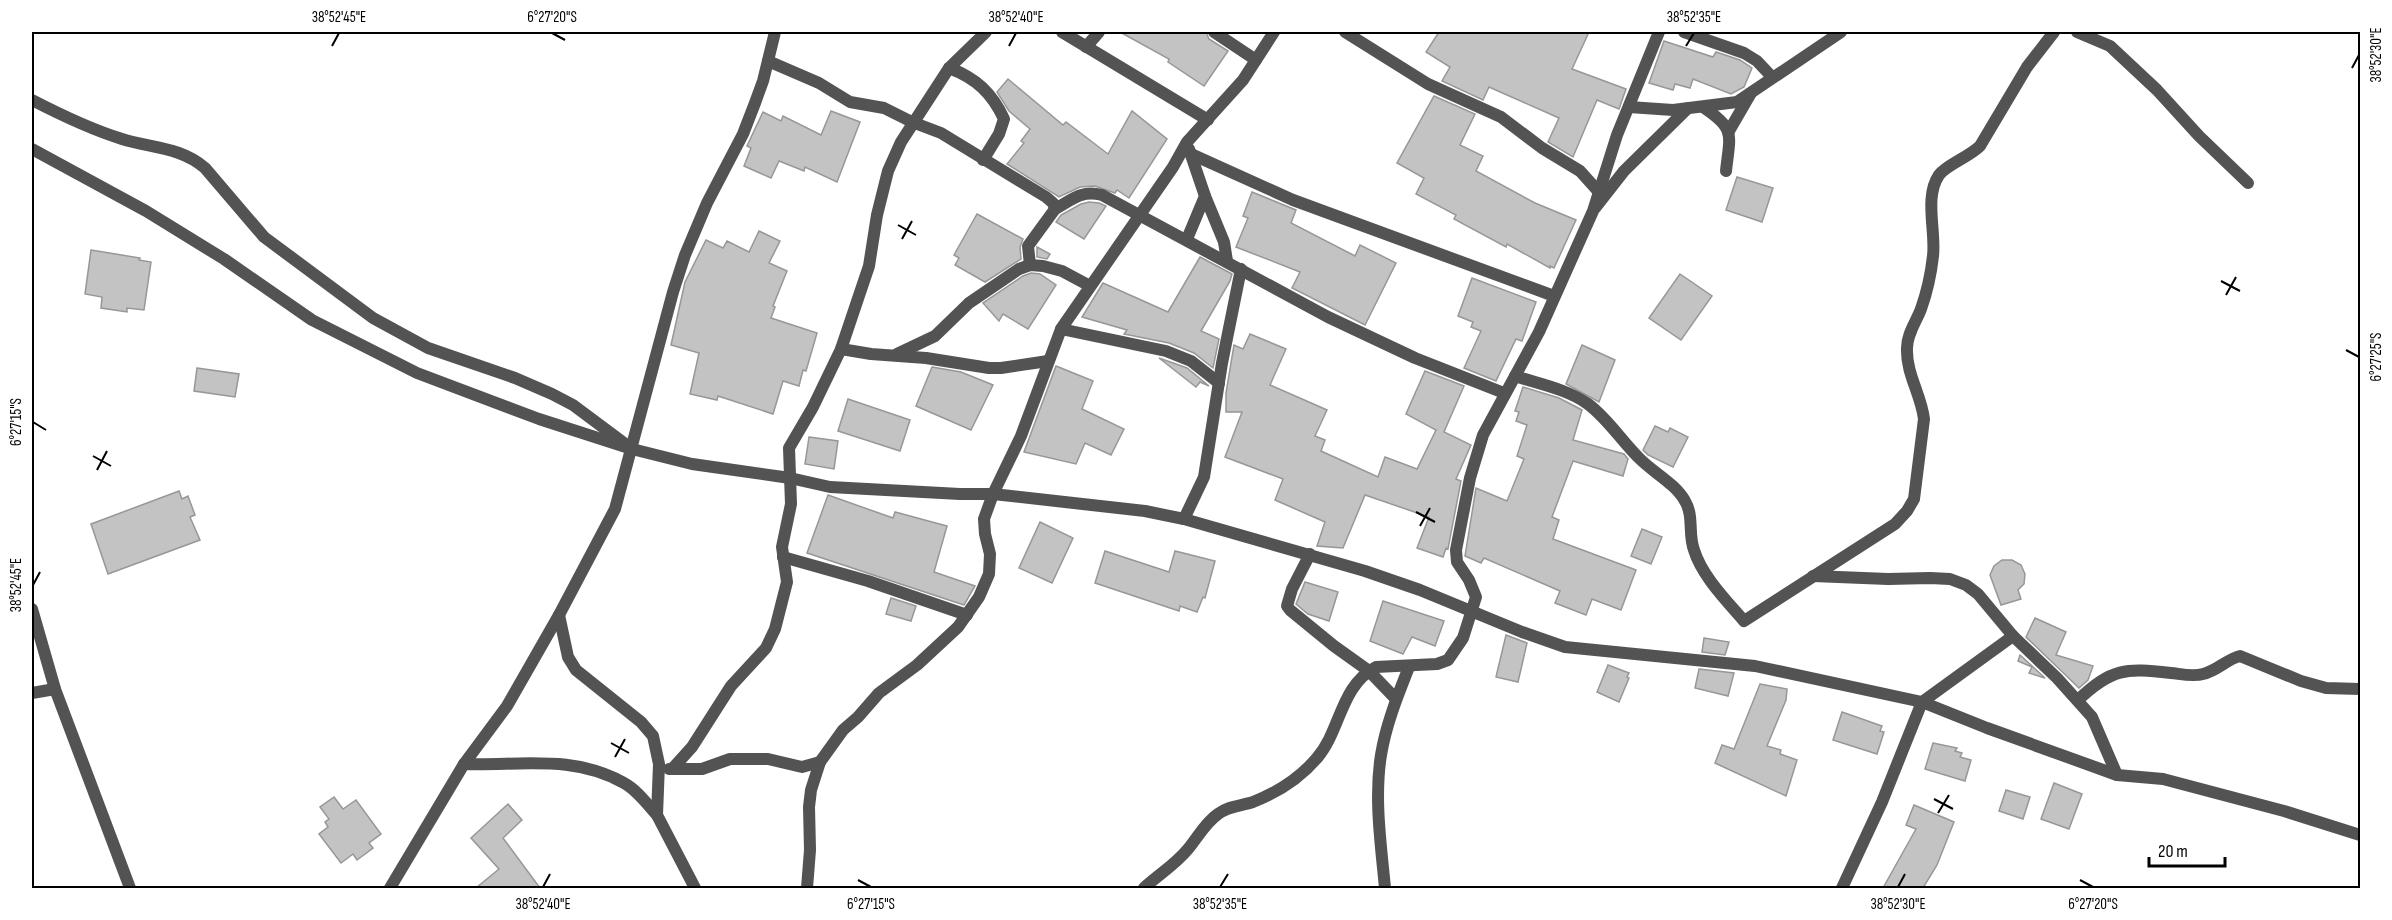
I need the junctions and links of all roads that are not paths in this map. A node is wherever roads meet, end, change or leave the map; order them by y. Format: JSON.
{"nodes":[{"id":1,"x":775,"y":32,"type":"edge"},
{"id":2,"x":986,"y":32,"type":"edge"},
{"id":3,"x":1062,"y":32,"type":"edge"},
{"id":4,"x":1099,"y":32,"type":"edge"},
{"id":5,"x":1214,"y":32,"type":"edge"},
{"id":6,"x":1274,"y":32,"type":"edge"},
{"id":7,"x":1345,"y":32,"type":"edge"},
{"id":8,"x":1659,"y":32,"type":"edge"},
{"id":9,"x":1684,"y":32,"type":"edge"},
{"id":10,"x":1841,"y":32,"type":"edge"},
{"id":11,"x":2054,"y":32,"type":"edge"},
{"id":12,"x":2077,"y":32,"type":"edge"},
{"id":13,"x":1086,"y":47,"type":"junction"},
{"id":14,"x":1256,"y":60,"type":"junction"},
{"id":15,"x":768,"y":61,"type":"junction"},
{"id":16,"x":949,"y":68,"type":"junction"},
{"id":17,"x":1772,"y":76,"type":"junction"},
{"id":18,"x":1752,"y":92,"type":"junction"},
{"id":19,"x":32,"y":100,"type":"edge"},
{"id":20,"x":1629,"y":107,"type":"junction"},
{"id":21,"x":1703,"y":107,"type":"junction"},
{"id":22,"x":1688,"y":108,"type":"junction"},
{"id":23,"x":1208,"y":120,"type":"junction"},
{"id":24,"x":912,"y":122,"type":"junction"},
{"id":25,"x":1729,"y":131,"type":"junction"},
{"id":26,"x":1189,"y":148,"type":"junction"},
{"id":27,"x":32,"y":149,"type":"edge"},
{"id":28,"x":983,"y":160,"type":"junction"},
{"id":29,"x":1726,"y":171,"type":"dead end"},
{"id":30,"x":2248,"y":183,"type":"dead end"},
{"id":31,"x":1598,"y":191,"type":"junction"},
{"id":32,"x":1204,"y":196,"type":"junction"},
{"id":33,"x":1055,"y":209,"type":"junction"},
{"id":34,"x":1593,"y":211,"type":"junction"},
{"id":35,"x":1140,"y":215,"type":"junction"},
{"id":36,"x":1187,"y":239,"type":"junction"},
{"id":37,"x":1227,"y":261,"type":"junction"},
{"id":38,"x":1030,"y":265,"type":"junction"},
{"id":39,"x":1241,"y":269,"type":"junction"},
{"id":40,"x":1090,"y":286,"type":"junction"},
{"id":41,"x":1554,"y":297,"type":"junction"},
{"id":42,"x":1061,"y":329,"type":"junction"},
{"id":43,"x":841,"y":349,"type":"junction"},
{"id":44,"x":897,"y":354,"type":"junction"},
{"id":45,"x":1048,"y":361,"type":"junction"},
{"id":46,"x":1515,"y":376,"type":"junction"},
{"id":47,"x":1219,"y":383,"type":"junction"},
{"id":48,"x":1504,"y":393,"type":"junction"},
{"id":49,"x":632,"y":449,"type":"junction"},
{"id":50,"x":790,"y":478,"type":"junction"},
{"id":51,"x":993,"y":494,"type":"junction"},
{"id":52,"x":1184,"y":519,"type":"junction"},
{"id":53,"x":1310,"y":554,"type":"junction"},
{"id":54,"x":783,"y":557,"type":"junction"},
{"id":55,"x":1813,"y":576,"type":"junction"},
{"id":56,"x":32,"y":609,"type":"edge"},
{"id":57,"x":1471,"y":611,"type":"junction"},
{"id":58,"x":559,"y":615,"type":"junction"},
{"id":59,"x":967,"y":615,"type":"junction"},
{"id":60,"x":2013,"y":636,"type":"junction"},
{"id":61,"x":1409,"y":667,"type":"junction"},
{"id":62,"x":1369,"y":671,"type":"junction"},
{"id":63,"x":55,"y":689,"type":"junction"},
{"id":64,"x":2361,"y":689,"type":"edge"},
{"id":65,"x":32,"y":693,"type":"edge"},
{"id":66,"x":1396,"y":699,"type":"junction"},
{"id":67,"x":2078,"y":700,"type":"junction"},
{"id":68,"x":1922,"y":702,"type":"junction"},
{"id":69,"x":820,"y":762,"type":"junction"},
{"id":70,"x":464,"y":764,"type":"junction"},
{"id":71,"x":673,"y":768,"type":"junction"},
{"id":72,"x":659,"y":773,"type":"junction"},
{"id":73,"x":2117,"y":775,"type":"junction"},
{"id":74,"x":657,"y":815,"type":"junction"},
{"id":75,"x":2361,"y":835,"type":"edge"},
{"id":76,"x":130,"y":888,"type":"edge"},
{"id":77,"x":390,"y":888,"type":"edge"},
{"id":78,"x":695,"y":888,"type":"edge"},
{"id":79,"x":807,"y":888,"type":"edge"},
{"id":80,"x":1144,"y":888,"type":"edge"},
{"id":81,"x":1385,"y":888,"type":"edge"},
{"id":82,"x":1842,"y":888,"type":"edge"}],
"edges":[{"from":1,"to":15,"type":"street"},
{"from":2,"to":16,"type":"street"},
{"from":3,"to":13,"type":"street"},
{"from":4,"to":13,"type":"street"},
{"from":5,"to":14,"type":"street"},
{"from":6,"to":14,"type":"street"},
{"from":7,"to":31,"type":"street"},
{"from":8,"to":20,"type":"street"},
{"from":9,"to":17,"type":"street"},
{"from":10,"to":17,"type":"street"},
{"from":11,"to":55,"type":"street"},
{"from":12,"to":30,"type":"street"},
{"from":13,"to":23,"type":"street"},
{"from":14,"to":23,"type":"street"},
{"from":15,"to":24,"type":"street"},
{"from":15,"to":49,"type":"street"},
{"from":16,"to":24,"type":"street"},
{"from":16,"to":28,"type":"street"},
{"from":17,"to":18,"type":"street"},
{"from":18,"to":21,"type":"street"},
{"from":18,"to":25,"type":"street"},
{"from":19,"to":49,"type":"street"},
{"from":20,"to":22,"type":"street"},
{"from":20,"to":31,"type":"street"},
{"from":21,"to":22,"type":"street"},
{"from":21,"to":25,"type":"street"},
{"from":22,"to":34,"type":"street"},
{"from":23,"to":26,"type":"street"},
{"from":24,"to":28,"type":"street"},
{"from":24,"to":43,"type":"street"},
{"from":25,"to":29,"type":"street"},
{"from":26,"to":32,"type":"street"},
{"from":26,"to":35,"type":"street"},
{"from":26,"to":41,"type":"street"},
{"from":27,"to":49,"type":"street"},
{"from":28,"to":33,"type":"street"},
{"from":31,"to":34,"type":"street"},
{"from":32,"to":36,"type":"street"},
{"from":32,"to":37,"type":"street"},
{"from":33,"to":35,"type":"street"},
{"from":33,"to":38,"type":"street"},
{"from":34,"to":41,"type":"street"},
{"from":35,"to":36,"type":"street"},
{"from":35,"to":40,"type":"street"},
{"from":36,"to":37,"type":"street"},
{"from":37,"to":39,"type":"street"},
{"from":38,"to":40,"type":"street"},
{"from":38,"to":44,"type":"street"},
{"from":39,"to":47,"type":"street"},
{"from":39,"to":48,"type":"street"},
{"from":40,"to":42,"type":"street"},
{"from":41,"to":46,"type":"street"},
{"from":42,"to":45,"type":"street"},
{"from":42,"to":47,"type":"street"},
{"from":43,"to":44,"type":"street"},
{"from":43,"to":50,"type":"street"},
{"from":44,"to":45,"type":"street"},
{"from":45,"to":51,"type":"street"},
{"from":46,"to":48,"type":"street"},
{"from":46,"to":55,"type":"street"},
{"from":47,"to":52,"type":"street"},
{"from":48,"to":57,"type":"street"},
{"from":49,"to":50,"type":"street"},
{"from":49,"to":58,"type":"street"},
{"from":50,"to":51,"type":"street"},
{"from":50,"to":54,"type":"street"},
{"from":51,"to":52,"type":"street"},
{"from":51,"to":59,"type":"street"},
{"from":52,"to":53,"type":"street"},
{"from":53,"to":57,"type":"street"},
{"from":53,"to":62,"type":"street"},
{"from":54,"to":59,"type":"street"},
{"from":54,"to":71,"type":"street"},
{"from":55,"to":60,"type":"street"},
{"from":56,"to":63,"type":"street"},
{"from":57,"to":61,"type":"street"},
{"from":57,"to":68,"type":"street"},
{"from":58,"to":70,"type":"street"},
{"from":58,"to":72,"type":"street"},
{"from":59,"to":69,"type":"street"},
{"from":60,"to":67,"type":"street"},
{"from":60,"to":68,"type":"street"},
{"from":61,"to":62,"type":"street"},
{"from":61,"to":66,"type":"street"},
{"from":62,"to":66,"type":"street"},
{"from":62,"to":80,"type":"street"},
{"from":63,"to":65,"type":"street"},
{"from":63,"to":76,"type":"street"},
{"from":64,"to":67,"type":"street"},
{"from":66,"to":81,"type":"street"},
{"from":67,"to":73,"type":"street"},
{"from":68,"to":73,"type":"street"},
{"from":68,"to":82,"type":"street"},
{"from":69,"to":71,"type":"street"},
{"from":69,"to":79,"type":"street"},
{"from":70,"to":74,"type":"street"},
{"from":70,"to":77,"type":"street"},
{"from":71,"to":72,"type":"street"},
{"from":72,"to":74,"type":"street"},
{"from":73,"to":75,"type":"street"},
{"from":74,"to":78,"type":"street"}]}
